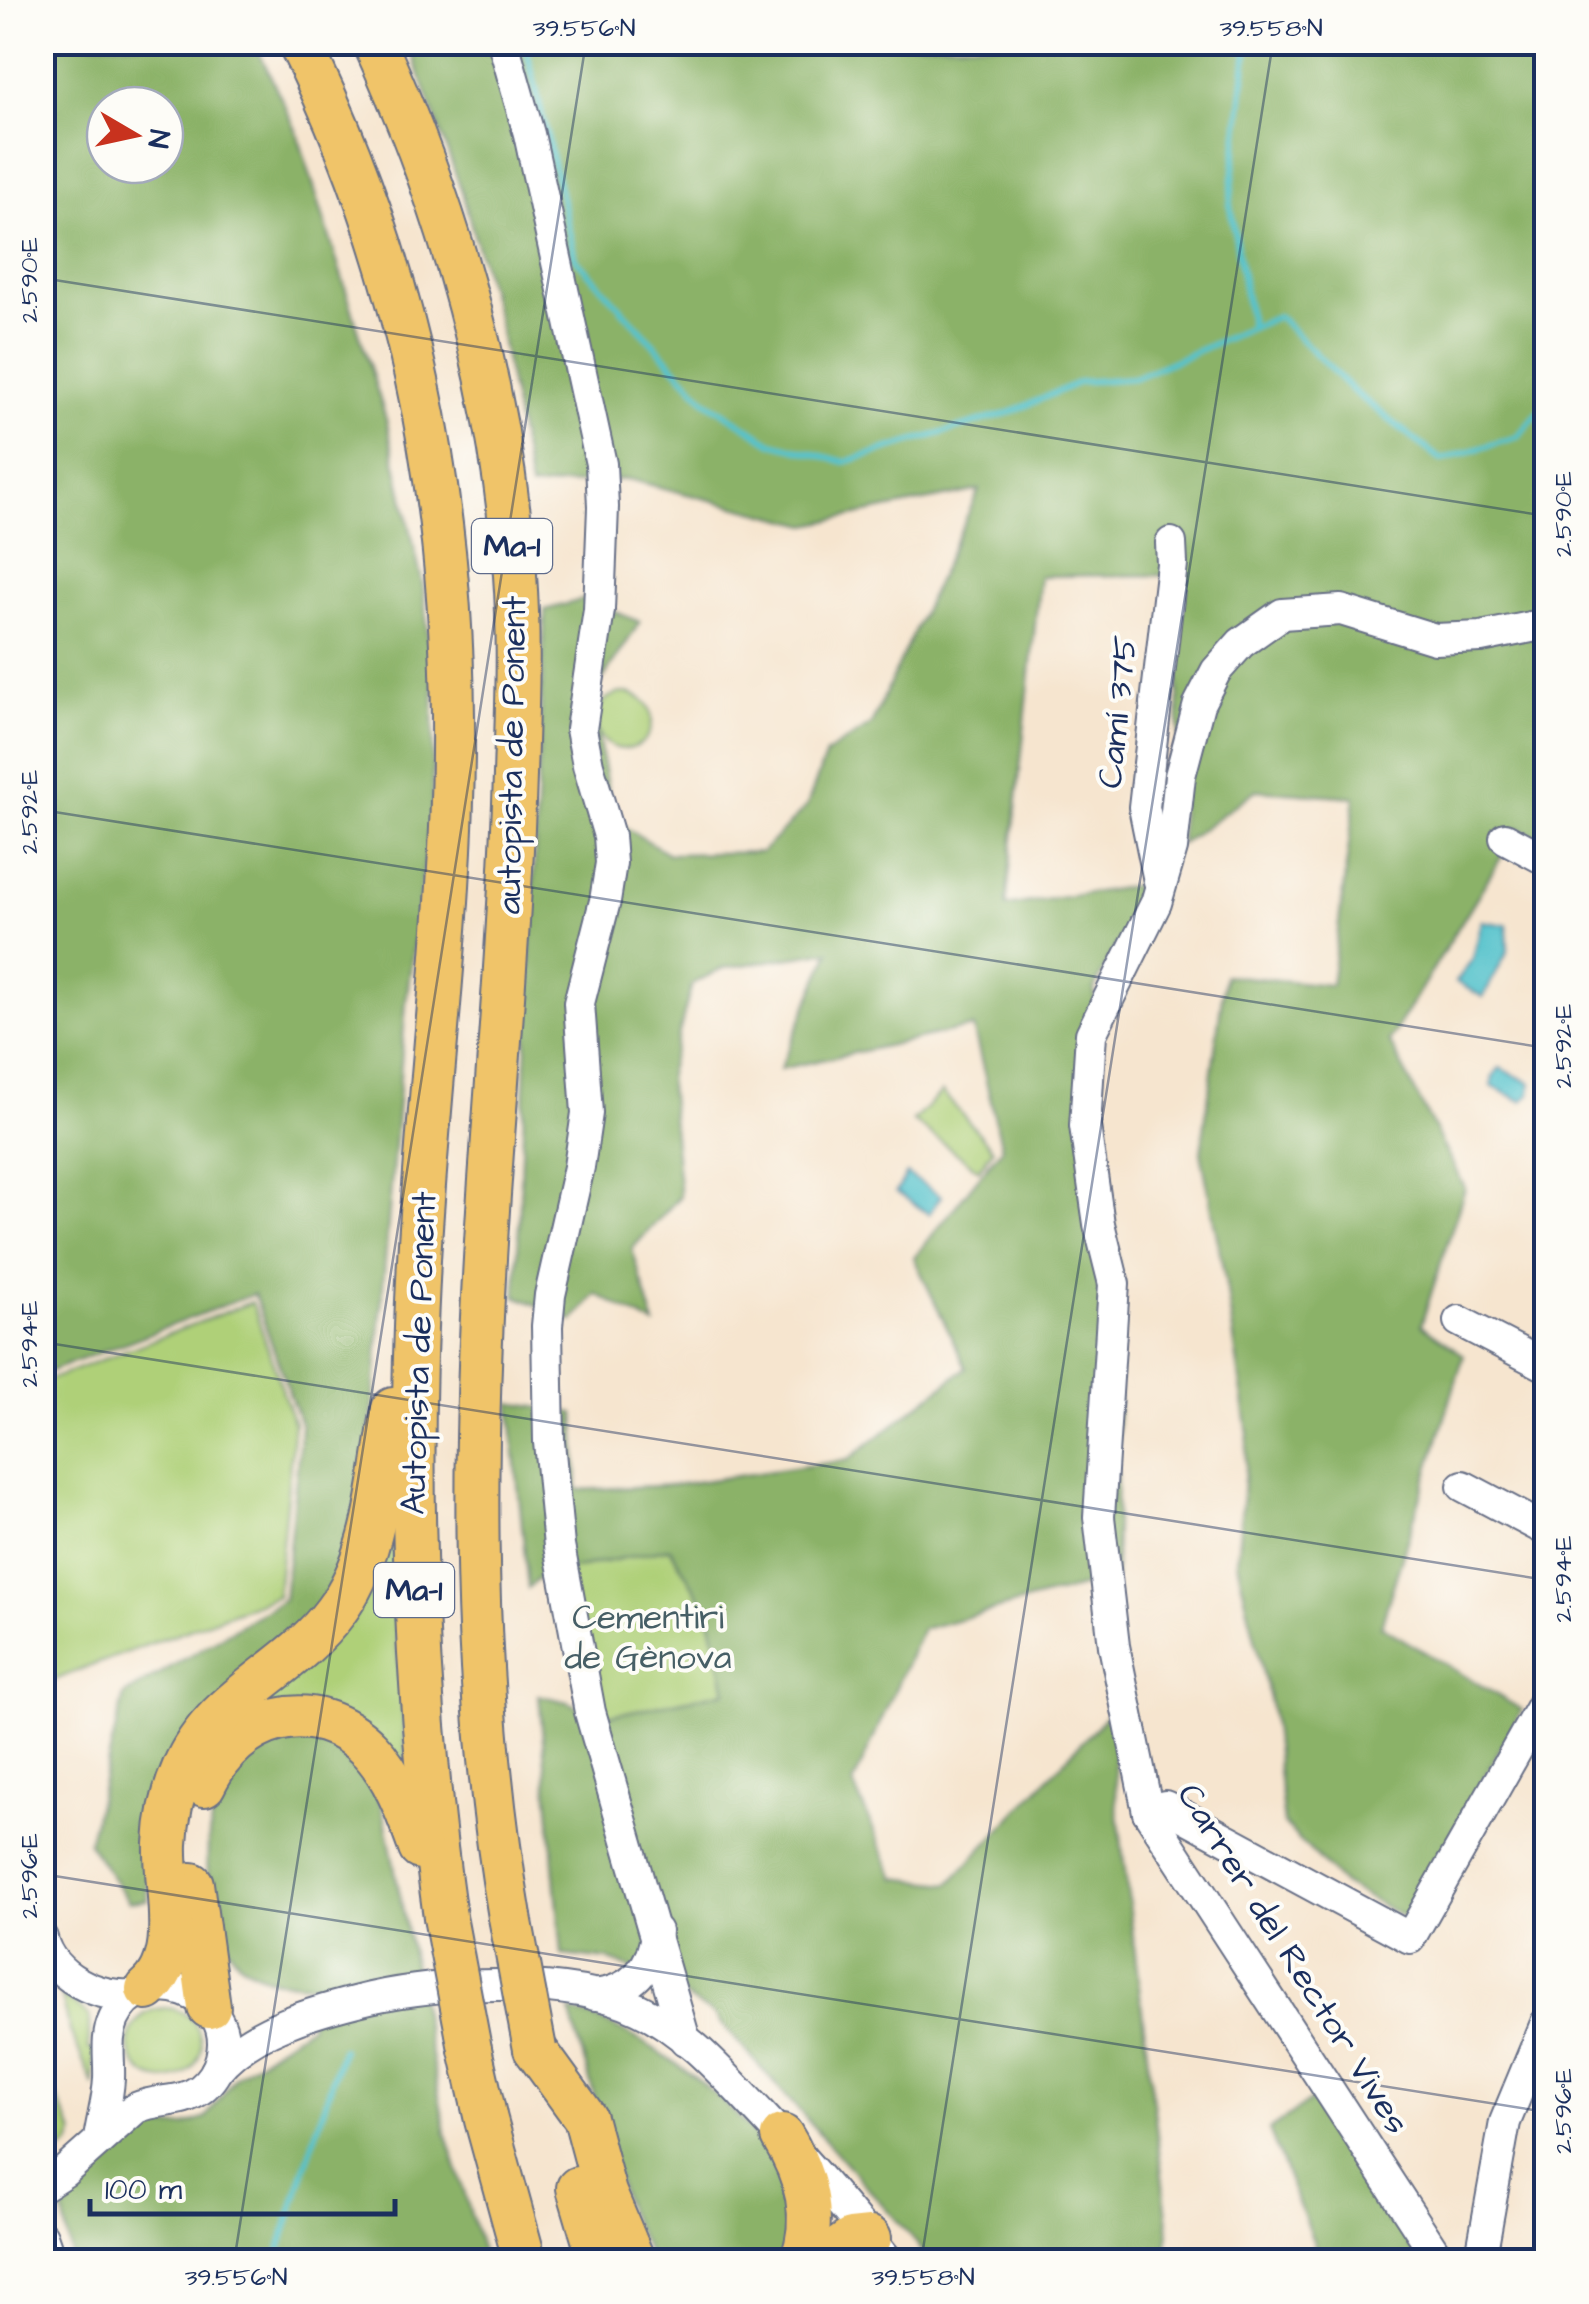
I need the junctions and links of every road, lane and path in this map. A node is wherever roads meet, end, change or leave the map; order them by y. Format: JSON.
{"nodes":[{"id":1,"x":300,"y":42,"type":"edge"},
{"id":2,"x":374,"y":42,"type":"edge"},
{"id":3,"x":504,"y":42,"type":"edge"},
{"id":4,"x":1171,"y":543,"type":"dead end"},
{"id":5,"x":1546,"y":624,"type":"edge"},
{"id":6,"x":1505,"y":838,"type":"dead end"},
{"id":7,"x":1546,"y":860,"type":"edge"},
{"id":8,"x":1160,"y":889,"type":"junction"},
{"id":9,"x":445,"y":908,"type":"joint"},
{"id":10,"x":498,"y":1069,"type":"joint"},
{"id":11,"x":419,"y":1261,"type":"junction"},
{"id":12,"x":1458,"y":1321,"type":"dead end"},
{"id":13,"x":1546,"y":1366,"type":"edge"},
{"id":14,"x":1463,"y":1486,"type":"dead end"},
{"id":15,"x":1546,"y":1530,"type":"edge"},
{"id":16,"x":1546,"y":1698,"type":"edge"},
{"id":17,"x":1148,"y":1812,"type":"junction"},
{"id":18,"x":445,"y":1917,"type":"junction"},
{"id":19,"x":656,"y":1931,"type":"junction"},
{"id":20,"x":42,"y":1938,"type":"edge"},
{"id":21,"x":74,"y":1978,"type":"junction"},
{"id":22,"x":142,"y":1991,"type":"junction"},
{"id":23,"x":595,"y":1995,"type":"junction"},
{"id":24,"x":210,"y":2007,"type":"junction"},
{"id":25,"x":320,"y":2010,"type":"junction"},
{"id":26,"x":1544,"y":2031,"type":"edge"},
{"id":27,"x":685,"y":2040,"type":"junction"},
{"id":28,"x":109,"y":2046,"type":"junction"},
{"id":29,"x":535,"y":2049,"type":"junction"},
{"id":30,"x":216,"y":2072,"type":"junction"},
{"id":31,"x":158,"y":2101,"type":"junction"},
{"id":32,"x":782,"y":2136,"type":"junction"},
{"id":33,"x":98,"y":2139,"type":"junction"},
{"id":34,"x":42,"y":2186,"type":"edge"},
{"id":35,"x":1417,"y":2225,"type":"junction"},
{"id":36,"x":42,"y":2236,"type":"edge"},
{"id":37,"x":872,"y":2254,"type":"edge"},
{"id":38,"x":51,"y":2262,"type":"edge"},
{"id":39,"x":525,"y":2262,"type":"edge"},
{"id":40,"x":600,"y":2262,"type":"edge"},
{"id":41,"x":634,"y":2262,"type":"edge"},
{"id":42,"x":801,"y":2262,"type":"edge"},
{"id":43,"x":821,"y":2262,"type":"edge"},
{"id":44,"x":1442,"y":2262,"type":"edge"},
{"id":45,"x":1457,"y":2262,"type":"edge"},
{"id":46,"x":1480,"y":2262,"type":"edge"}],
"edges":[{"from":1,"to":9,"type":"highway","name":"autopista de Ponent","number":"Ma-1"},
{"from":2,"to":10,"type":"highway","name":"autopista de Ponent","number":"Ma-1"},
{"from":3,"to":19,"type":"street"},
{"from":4,"to":8,"type":"street","name":"Camí 375"},
{"from":5,"to":8,"type":"street","name":"Carrer del Rector Vives"},
{"from":6,"to":7,"type":"street"},
{"from":8,"to":17,"type":"street","name":"Carrer del Rector Vives"},
{"from":9,"to":11,"type":"highway","name":"Autopista de Ponent","number":"Ma-1"},
{"from":10,"to":29,"type":"highway","name":"Autopista de Ponent","number":"Ma-1","bridge":true},
{"from":11,"to":18,"type":"highway","name":"Autopista de Ponent","number":"Ma-1"},
{"from":11,"to":22,"type":"highway"},
{"from":12,"to":13,"type":"street"},
{"from":14,"to":15,"type":"street"},
{"from":16,"to":17,"type":"street"},
{"from":17,"to":35,"type":"street","name":"Carrer del Rector Vives"},
{"from":18,"to":24,"type":"highway"},
{"from":18,"to":39,"type":"highway","number":"Ma-1","bridge":true},
{"from":19,"to":23,"type":"street"},
{"from":19,"to":27,"type":"street"},
{"from":20,"to":21,"type":"street"},
{"from":21,"to":22,"type":"street"},
{"from":21,"to":28,"type":"street"},
{"from":22,"to":24,"type":"street"},
{"from":22,"to":28,"type":"street"},
{"from":23,"to":25,"type":"street"},
{"from":23,"to":27,"type":"street"},
{"from":24,"to":25,"type":"street"},
{"from":24,"to":30,"type":"street"},
{"from":25,"to":30,"type":"street"},
{"from":26,"to":46,"type":"street"},
{"from":27,"to":32,"type":"street"},
{"from":28,"to":31,"type":"street"},
{"from":28,"to":33,"type":"street"},
{"from":29,"to":40,"type":"highway","number":"Ma-1"},
{"from":29,"to":41,"type":"highway"},
{"from":30,"to":31,"type":"street"},
{"from":31,"to":33,"type":"street"},
{"from":32,"to":37,"type":"street"},
{"from":32,"to":42,"type":"highway"},
{"from":33,"to":34,"type":"street"},
{"from":35,"to":44,"type":"street","name":"Carrer del Rector Vives"},
{"from":35,"to":45,"type":"street"},
{"from":36,"to":38,"type":"street"},
{"from":37,"to":43,"type":"highway"}]}
